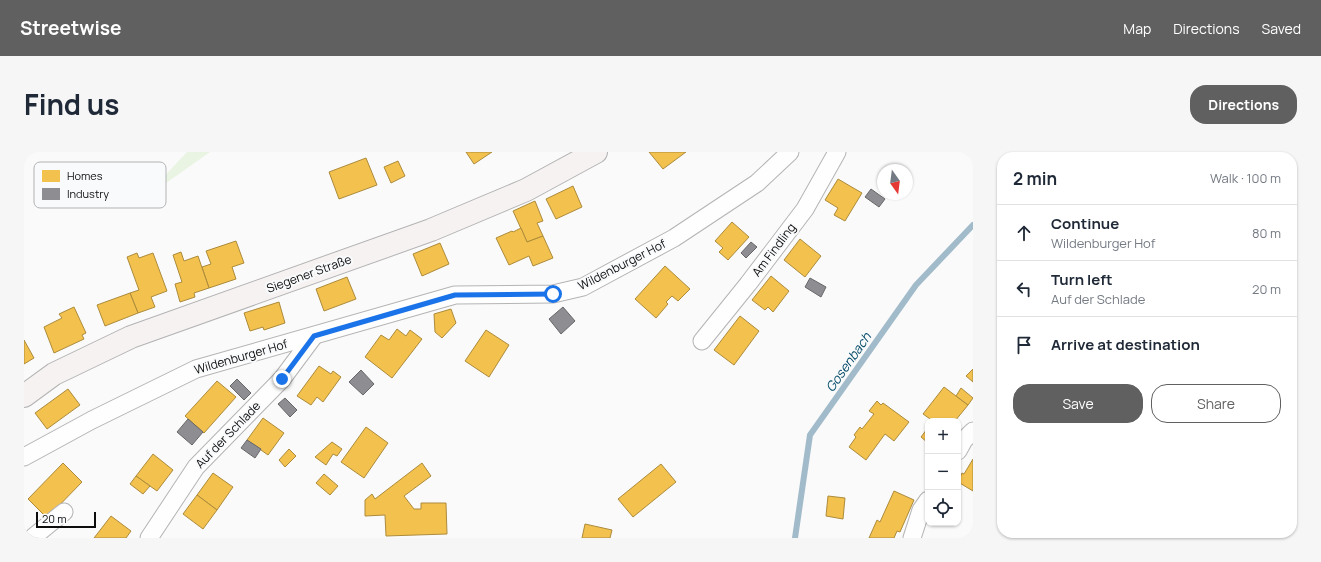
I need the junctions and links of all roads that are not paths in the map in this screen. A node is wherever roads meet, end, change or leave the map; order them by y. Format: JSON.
{"nodes":[{"id":1,"x":596,"y":152,"type":"edge"},
{"id":2,"x":790,"y":152,"type":"edge"},
{"id":3,"x":837,"y":152,"type":"edge"},
{"id":4,"x":314,"y":336,"type":"junction"},
{"id":5,"x":702,"y":341,"type":"dead end"},
{"id":6,"x":24,"y":396,"type":"edge"},
{"id":7,"x":973,"y":431,"type":"edge"},
{"id":8,"x":961,"y":446,"type":"edge"},
{"id":9,"x":24,"y":457,"type":"edge"},
{"id":10,"x":925,"y":504,"type":"edge"},
{"id":11,"x":64,"y":512,"type":"dead end"},
{"id":12,"x":32,"y":538,"type":"edge"},
{"id":13,"x":149,"y":538,"type":"edge"},
{"id":14,"x":912,"y":538,"type":"edge"}],
"edges":[{"from":1,"to":6,"type":"main road","name":"Siegener Straße"},
{"from":2,"to":4,"type":"street","name":"Wildenburger Hof"},
{"from":3,"to":5,"type":"street","name":"Am Findling"},
{"from":4,"to":9,"type":"street","name":"Wildenburger Hof"},
{"from":4,"to":13,"type":"street","name":"Auf der Schlade"},
{"from":7,"to":8,"type":"street"},
{"from":10,"to":14,"type":"street"},
{"from":11,"to":12,"type":"street"}]}
